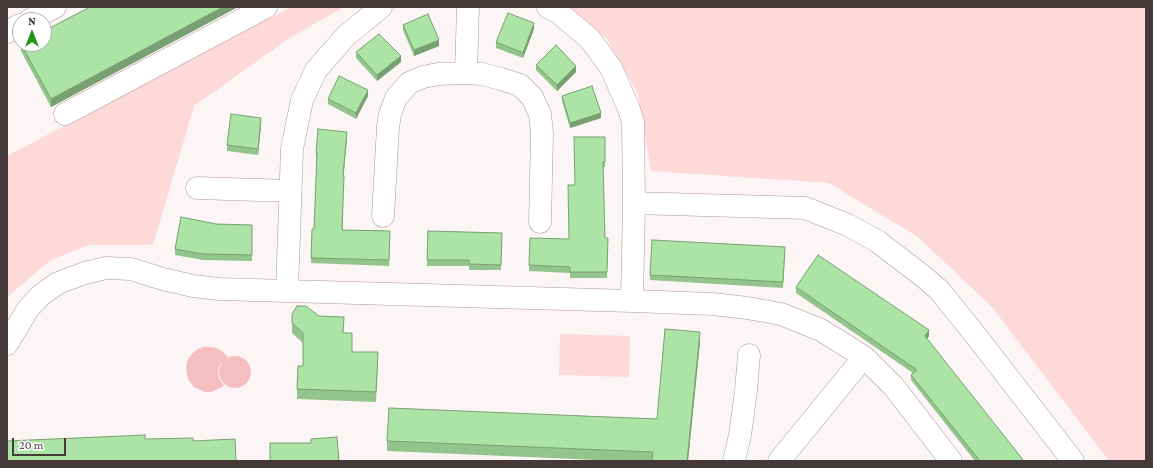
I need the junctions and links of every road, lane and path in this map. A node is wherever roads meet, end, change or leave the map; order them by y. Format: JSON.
{"nodes":[{"id":1,"x":55,"y":7,"type":"edge"},
{"id":2,"x":266,"y":7,"type":"edge"},
{"id":3,"x":382,"y":7,"type":"edge"},
{"id":4,"x":468,"y":7,"type":"edge"},
{"id":5,"x":548,"y":7,"type":"edge"},
{"id":6,"x":45,"y":12,"type":"edge"},
{"id":7,"x":466,"y":73,"type":"junction"},
{"id":8,"x":65,"y":114,"type":"dead end"},
{"id":9,"x":197,"y":188,"type":"dead end"},
{"id":10,"x":290,"y":192,"type":"junction"},
{"id":11,"x":634,"y":202,"type":"junction"},
{"id":12,"x":383,"y":216,"type":"dead end"},
{"id":13,"x":540,"y":222,"type":"dead end"},
{"id":14,"x":287,"y":290,"type":"junction"},
{"id":15,"x":632,"y":301,"type":"junction"},
{"id":16,"x":7,"y":344,"type":"edge"},
{"id":17,"x":749,"y":355,"type":"dead end"},
{"id":18,"x":864,"y":357,"type":"junction"},
{"id":19,"x":734,"y":461,"type":"edge"},
{"id":20,"x":779,"y":461,"type":"edge"},
{"id":21,"x":951,"y":461,"type":"edge"},
{"id":22,"x":1073,"y":461,"type":"edge"}],
"edges":[{"from":1,"to":6,"type":"street"},
{"from":2,"to":8,"type":"street"},
{"from":3,"to":10,"type":"street"},
{"from":4,"to":7,"type":"street"},
{"from":5,"to":11,"type":"street"},
{"from":7,"to":12,"type":"street"},
{"from":7,"to":13,"type":"street"},
{"from":9,"to":10,"type":"street"},
{"from":10,"to":14,"type":"street"},
{"from":11,"to":15,"type":"street"},
{"from":11,"to":22,"type":"street"},
{"from":14,"to":15,"type":"street"},
{"from":14,"to":16,"type":"street"},
{"from":15,"to":18,"type":"street"},
{"from":17,"to":19,"type":"street"},
{"from":18,"to":20,"type":"street"},
{"from":18,"to":21,"type":"street"}]}
